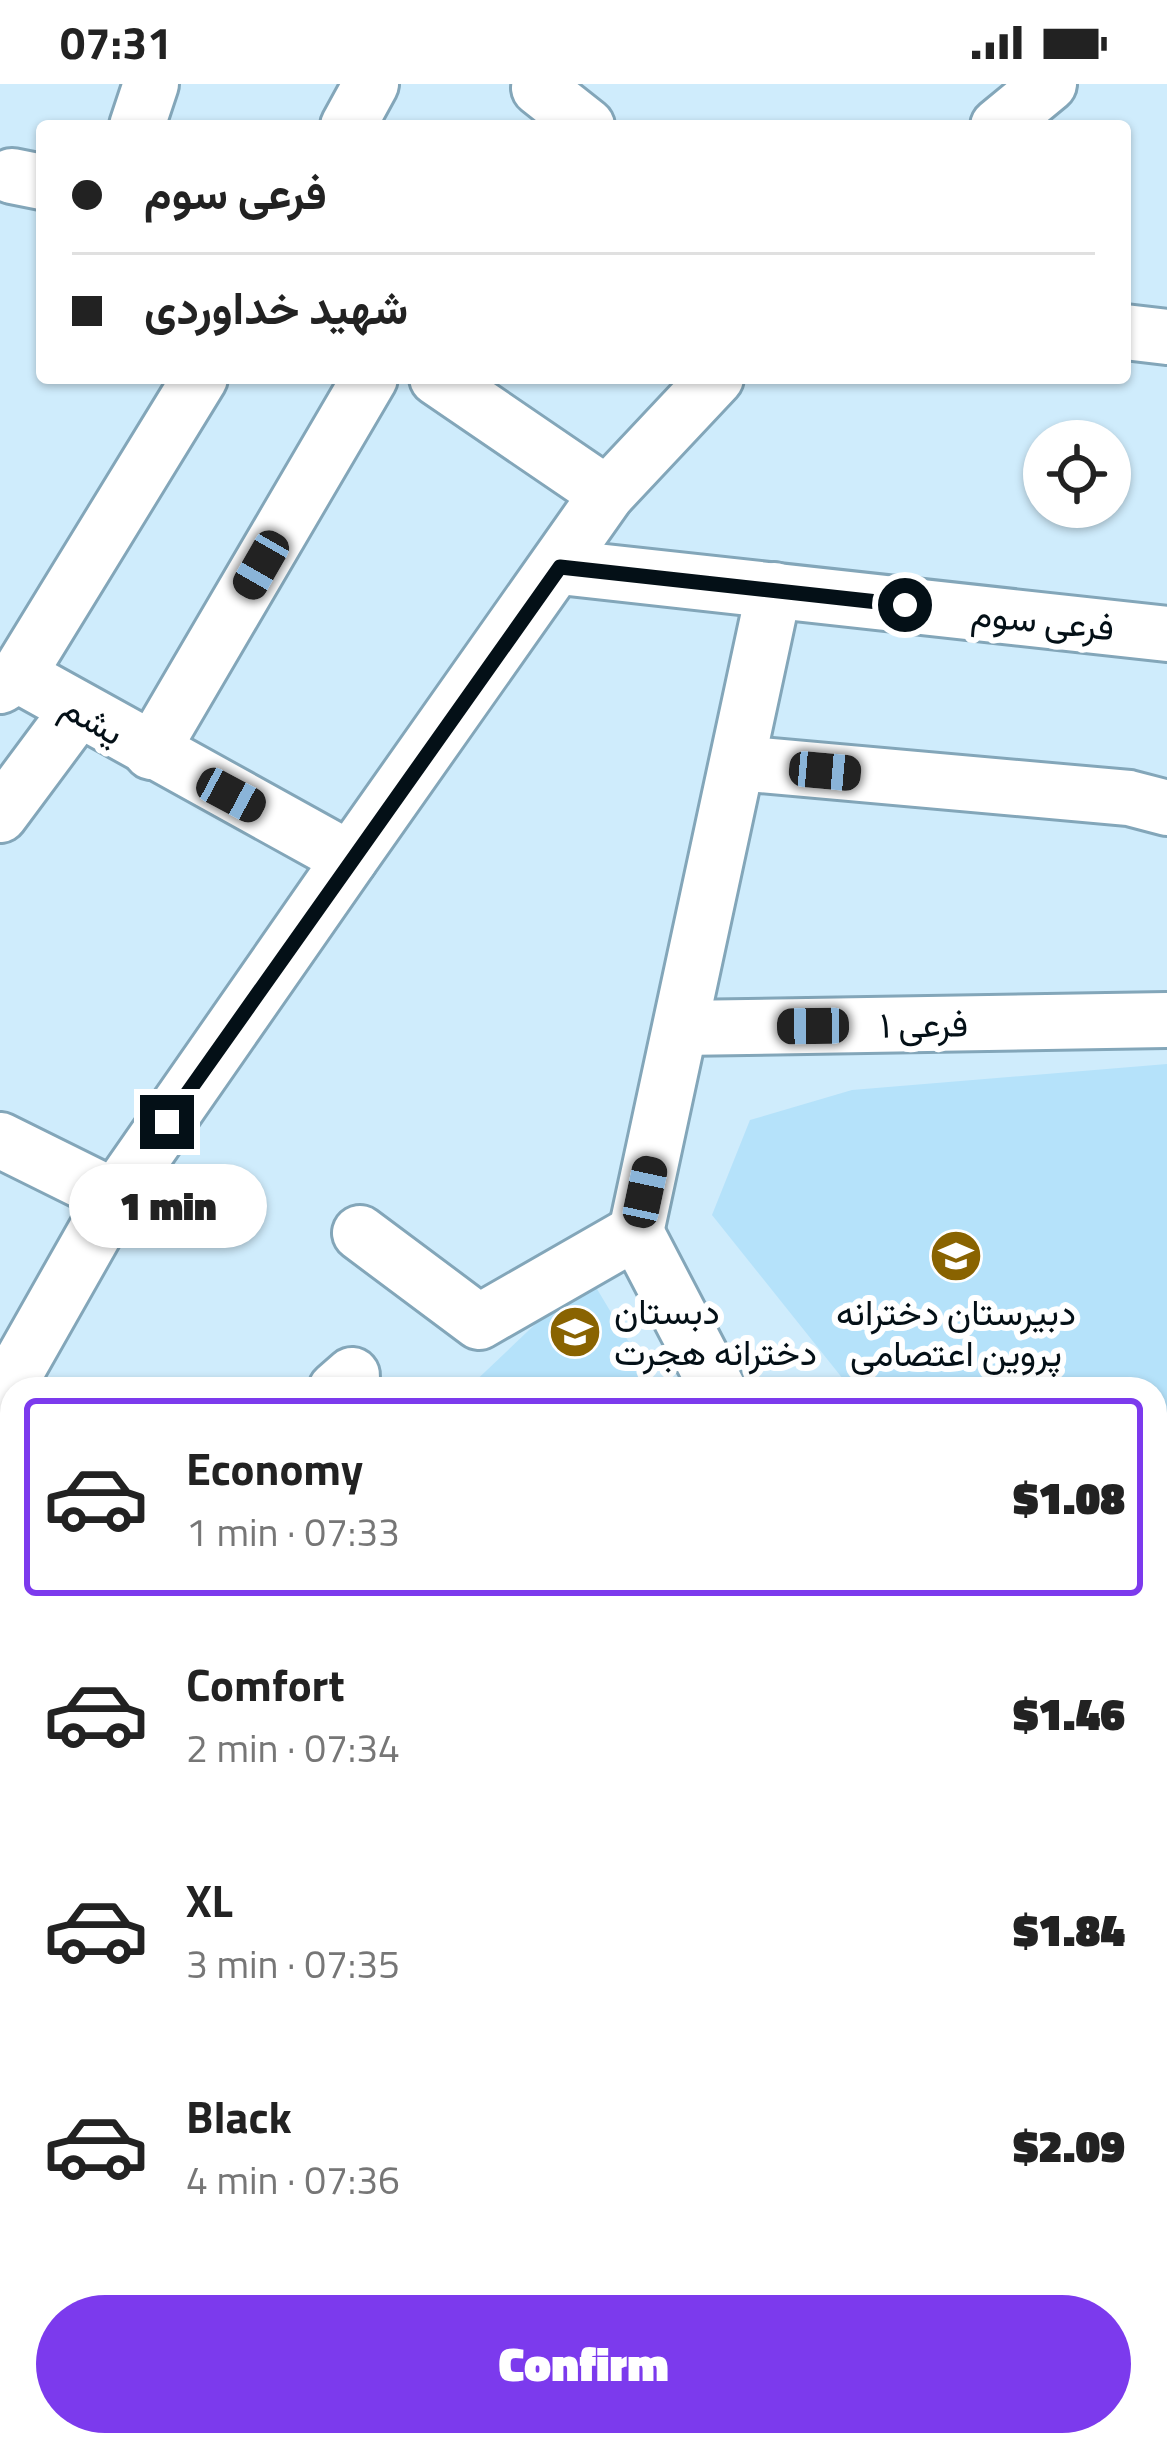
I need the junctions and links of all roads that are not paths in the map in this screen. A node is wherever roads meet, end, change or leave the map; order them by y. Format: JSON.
{"nodes":[{"id":1,"x":151,"y":84,"type":"edge"},
{"id":2,"x":371,"y":84,"type":"edge"},
{"id":3,"x":1047,"y":85,"type":"edge"},
{"id":4,"x":532,"y":99,"type":"edge"},
{"id":5,"x":138,"y":120,"type":"edge"},
{"id":6,"x":351,"y":120,"type":"edge"},
{"id":7,"x":575,"y":120,"type":"edge"},
{"id":8,"x":1005,"y":120,"type":"edge"},
{"id":9,"x":1131,"y":333,"type":"edge"},
{"id":10,"x":1167,"y":337,"type":"edge"},
{"id":11,"x":196,"y":384,"type":"edge"},
{"id":12,"x":367,"y":384,"type":"edge"},
{"id":13,"x":446,"y":384,"type":"edge"},
{"id":14,"x":710,"y":384,"type":"edge"},
{"id":15,"x":607,"y":494,"type":"junction"},
{"id":16,"x":560,"y":567,"type":"junction"},
{"id":17,"x":774,"y":590,"type":"junction"},
{"id":18,"x":1167,"y":634,"type":"edge"},
{"id":19,"x":9,"y":681,"type":"edge"},
{"id":20,"x":78,"y":710,"type":"junction"},
{"id":21,"x":152,"y":752,"type":"junction"},
{"id":22,"x":738,"y":763,"type":"junction"},
{"id":23,"x":1167,"y":808,"type":"edge"},
{"id":24,"x":0,"y":815,"type":"edge"},
{"id":25,"x":350,"y":859,"type":"junction"},
{"id":26,"x":1167,"y":1020,"type":"edge"},
{"id":27,"x":681,"y":1028,"type":"junction"},
{"id":28,"x":0,"y":1140,"type":"edge"},
{"id":29,"x":115,"y":1197,"type":"junction"},
{"id":30,"x":636,"y":1232,"type":"junction"},
{"id":31,"x":359,"y":1233,"type":"dead end"},
{"id":32,"x":13,"y":1377,"type":"edge"},
{"id":33,"x":712,"y":1377,"type":"edge"}],
"edges":[{"from":1,"to":5,"type":"street"},
{"from":2,"to":6,"type":"street"},
{"from":3,"to":8,"type":"street"},
{"from":4,"to":7,"type":"street"},
{"from":9,"to":10,"type":"street"},
{"from":11,"to":19,"type":"street","name":"یشم"},
{"from":12,"to":21,"type":"street"},
{"from":13,"to":15,"type":"street"},
{"from":14,"to":15,"type":"street"},
{"from":15,"to":16,"type":"street"},
{"from":16,"to":17,"type":"street","name":"فرعی سوم"},
{"from":16,"to":25,"type":"street"},
{"from":17,"to":18,"type":"street","name":"فرعی سوم"},
{"from":17,"to":22,"type":"street"},
{"from":19,"to":20,"type":"street","name":"یشم"},
{"from":20,"to":21,"type":"street","name":"یشم"},
{"from":20,"to":24,"type":"street"},
{"from":21,"to":25,"type":"street","name":"یشم"},
{"from":22,"to":23,"type":"street"},
{"from":22,"to":27,"type":"street"},
{"from":25,"to":29,"type":"street"},
{"from":26,"to":27,"type":"street","name":"فرعی ۱"},
{"from":27,"to":30,"type":"street"},
{"from":28,"to":29,"type":"street"},
{"from":29,"to":32,"type":"street"},
{"from":30,"to":31,"type":"street"},
{"from":30,"to":33,"type":"street"}]}
